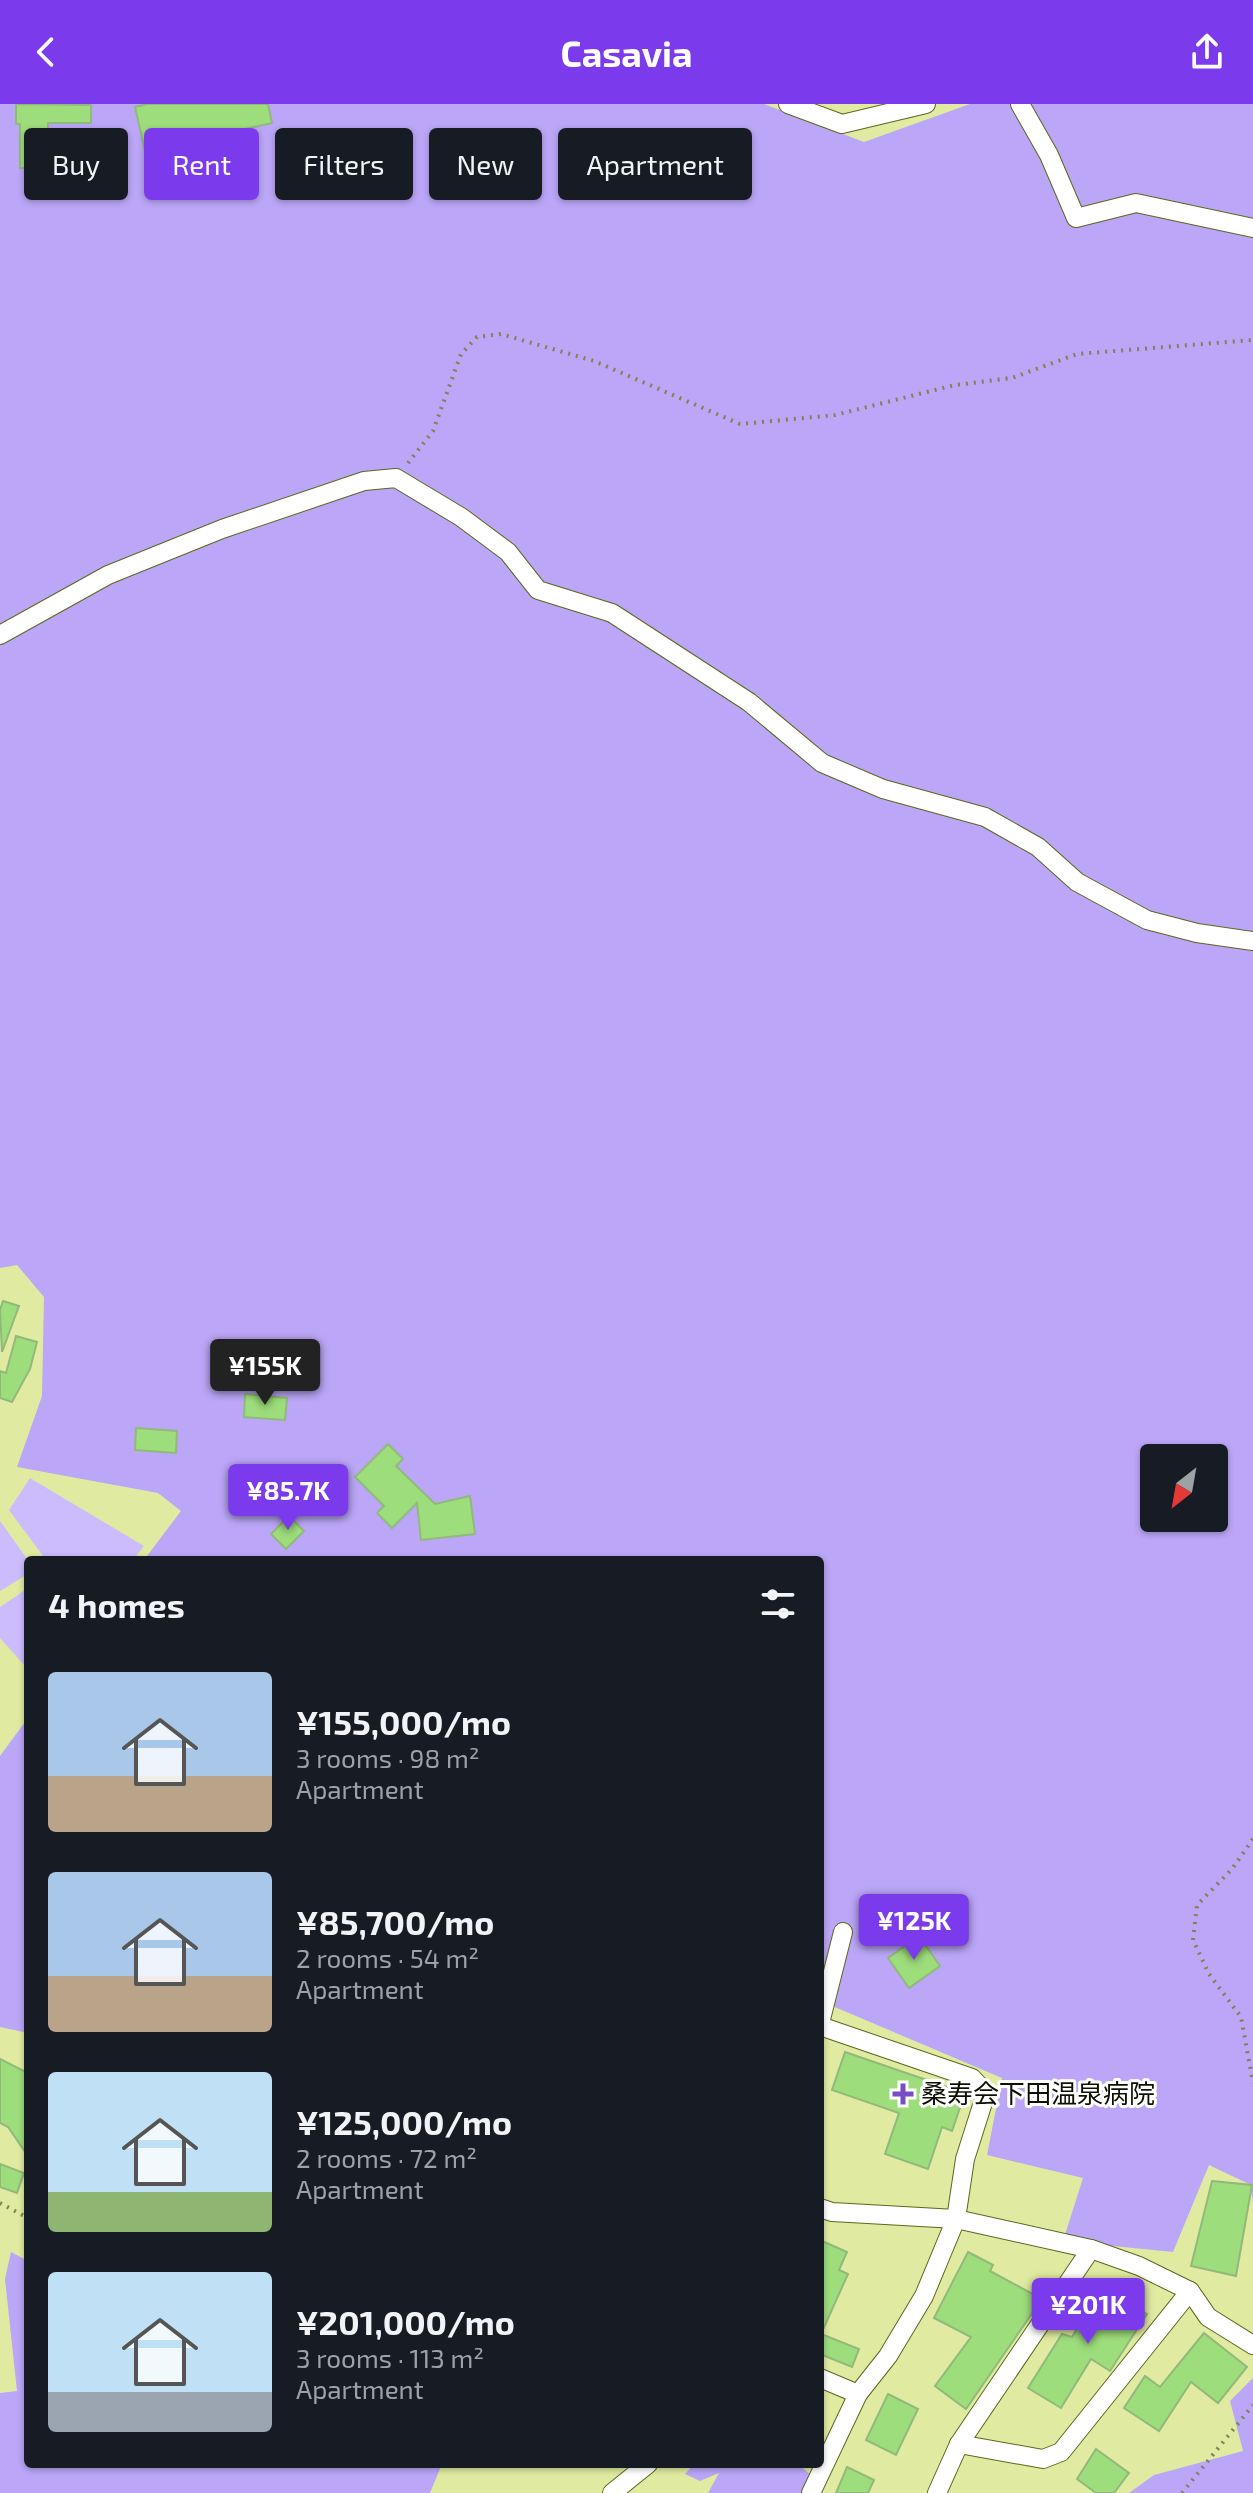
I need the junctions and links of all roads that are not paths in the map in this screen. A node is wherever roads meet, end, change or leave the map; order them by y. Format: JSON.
{"nodes":[{"id":1,"x":788,"y":104,"type":"edge"},
{"id":2,"x":926,"y":104,"type":"edge"},
{"id":3,"x":1020,"y":104,"type":"edge"},
{"id":4,"x":1253,"y":228,"type":"edge"},
{"id":5,"x":0,"y":635,"type":"edge"},
{"id":6,"x":1253,"y":941,"type":"edge"},
{"id":7,"x":843,"y":1932,"type":"dead end"},
{"id":8,"x":824,"y":2009,"type":"edge"},
{"id":9,"x":824,"y":2026,"type":"edge"},
{"id":10,"x":824,"y":2209,"type":"edge"},
{"id":11,"x":956,"y":2219,"type":"junction"},
{"id":12,"x":1091,"y":2249,"type":"junction"},
{"id":13,"x":1190,"y":2291,"type":"junction"},
{"id":14,"x":1253,"y":2345,"type":"edge"},
{"id":15,"x":824,"y":2380,"type":"edge"},
{"id":16,"x":858,"y":2394,"type":"junction"},
{"id":17,"x":959,"y":2444,"type":"junction"},
{"id":18,"x":824,"y":2466,"type":"edge"},
{"id":19,"x":643,"y":2468,"type":"edge"},
{"id":20,"x":823,"y":2468,"type":"edge"},
{"id":21,"x":612,"y":2493,"type":"edge"},
{"id":22,"x":811,"y":2493,"type":"edge"},
{"id":23,"x":937,"y":2493,"type":"edge"}],
"edges":[{"from":1,"to":2,"type":"street"},
{"from":3,"to":4,"type":"street"},
{"from":5,"to":6,"type":"street"},
{"from":7,"to":8,"type":"street"},
{"from":9,"to":11,"type":"street"},
{"from":10,"to":11,"type":"street"},
{"from":11,"to":12,"type":"street"},
{"from":11,"to":16,"type":"street"},
{"from":12,"to":13,"type":"street"},
{"from":12,"to":17,"type":"street"},
{"from":13,"to":14,"type":"street"},
{"from":13,"to":17,"type":"street"},
{"from":15,"to":16,"type":"street"},
{"from":16,"to":18,"type":"street"},
{"from":17,"to":23,"type":"street"},
{"from":19,"to":21,"type":"street"},
{"from":20,"to":22,"type":"street"}]}
